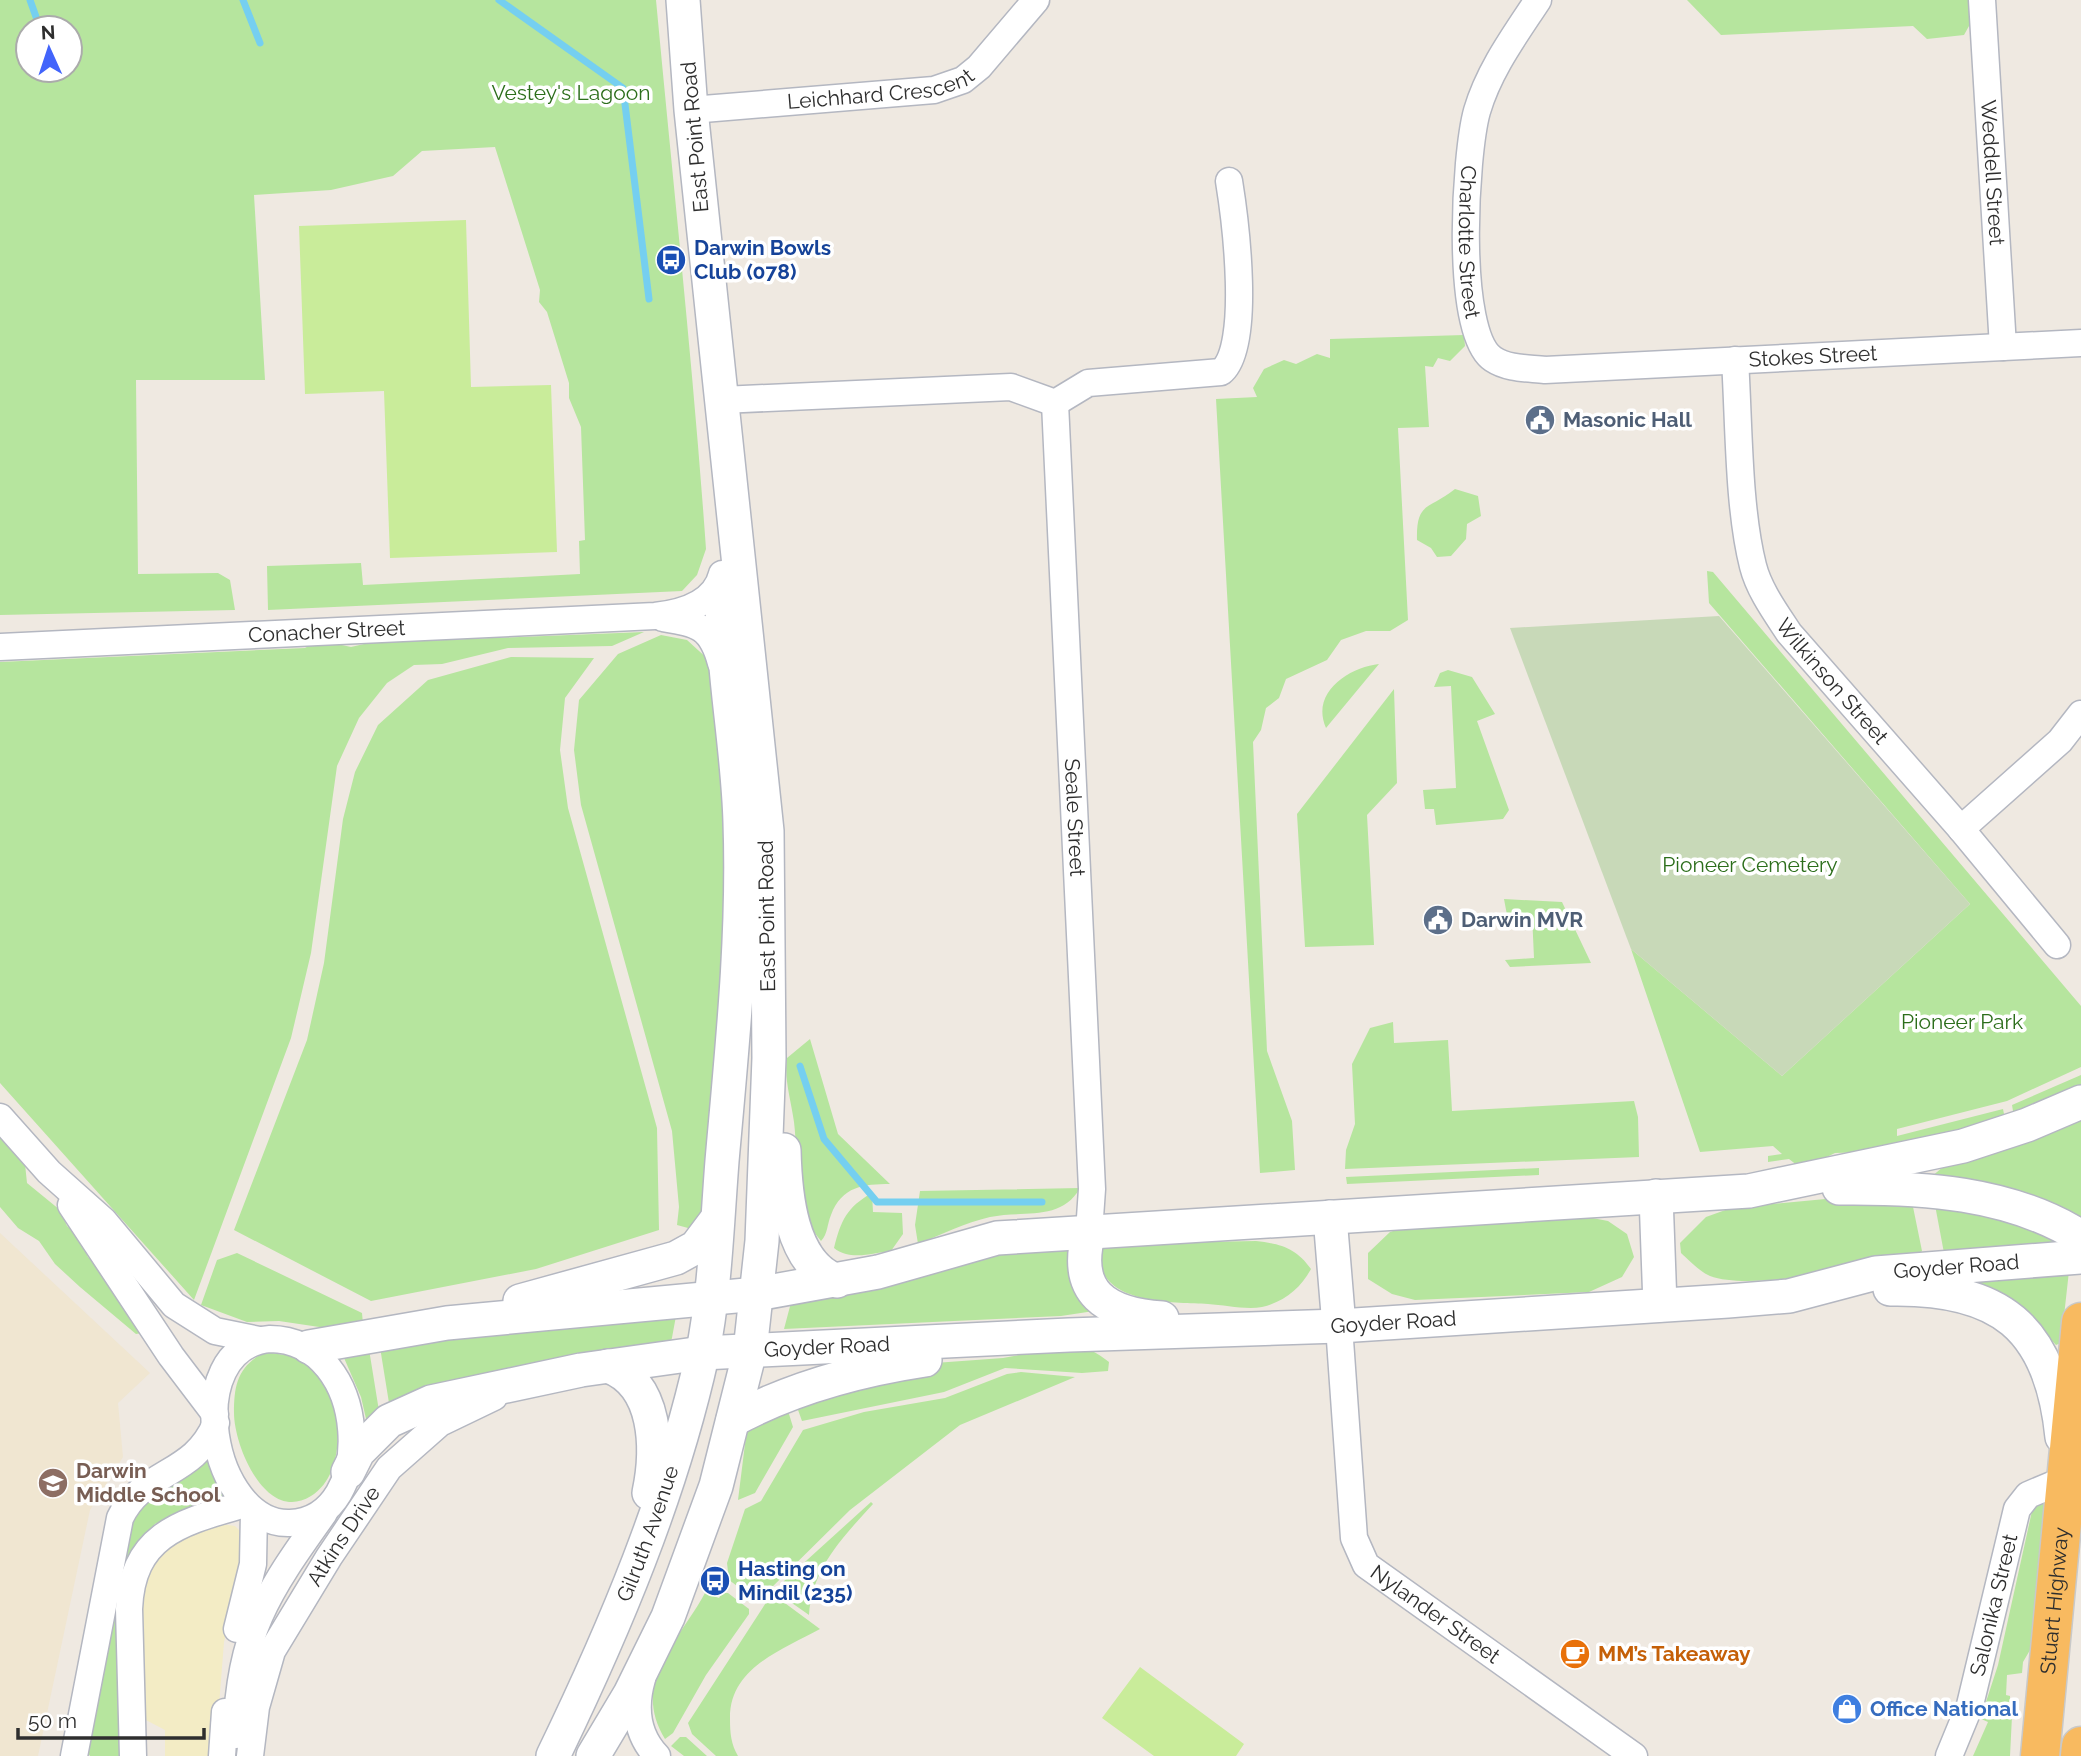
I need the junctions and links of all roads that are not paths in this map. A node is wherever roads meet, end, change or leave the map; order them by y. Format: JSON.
{"nodes":[{"id":1,"x":683,"y":0,"type":"edge"},
{"id":2,"x":1036,"y":0,"type":"edge"},
{"id":3,"x":1538,"y":0,"type":"edge"},
{"id":4,"x":1982,"y":0,"type":"edge"},
{"id":5,"x":691,"y":110,"type":"junction"},
{"id":6,"x":1229,"y":181,"type":"dead end"},
{"id":7,"x":2081,"y":343,"type":"edge"},
{"id":8,"x":2003,"y":347,"type":"junction"},
{"id":9,"x":1735,"y":360,"type":"junction"},
{"id":10,"x":1545,"y":370,"type":"joint"},
{"id":11,"x":722,"y":400,"type":"junction"},
{"id":12,"x":1055,"y":403,"type":"junction"},
{"id":13,"x":730,"y":482,"type":"junction"},
{"id":14,"x":722,"y":574,"type":"junction"},
{"id":15,"x":655,"y":616,"type":"junction"},
{"id":16,"x":0,"y":648,"type":"edge"},
{"id":17,"x":732,"y":704,"type":"junction"},
{"id":18,"x":2081,"y":714,"type":"edge"},
{"id":19,"x":1961,"y":829,"type":"junction"},
{"id":20,"x":2057,"y":945,"type":"dead end"},
{"id":21,"x":769,"y":1058,"type":"junction"},
{"id":22,"x":2081,"y":1102,"type":"edge"},
{"id":23,"x":0,"y":1116,"type":"edge"},
{"id":24,"x":49,"y":1172,"type":"junction"},
{"id":25,"x":1749,"y":1191,"type":"junction"},
{"id":26,"x":1656,"y":1196,"type":"junction"},
{"id":27,"x":1330,"y":1217,"type":"junction"},
{"id":28,"x":717,"y":1219,"type":"junction"},
{"id":29,"x":1089,"y":1232,"type":"junction"},
{"id":30,"x":2081,"y":1237,"type":"edge"},
{"id":31,"x":2081,"y":1257,"type":"edge"},
{"id":32,"x":837,"y":1281,"type":"junction"},
{"id":33,"x":757,"y":1294,"type":"junction"},
{"id":34,"x":1790,"y":1296,"type":"junction"},
{"id":35,"x":710,"y":1300,"type":"junction"},
{"id":36,"x":1660,"y":1305,"type":"junction"},
{"id":37,"x":2081,"y":1322,"type":"edge"},
{"id":38,"x":447,"y":1323,"type":"junction"},
{"id":39,"x":1339,"y":1326,"type":"junction"},
{"id":40,"x":1297,"y":1328,"type":"junction"},
{"id":41,"x":1069,"y":1335,"type":"junction"},
{"id":42,"x":259,"y":1340,"type":"junction"},
{"id":43,"x":309,"y":1347,"type":"junction"},
{"id":44,"x":750,"y":1351,"type":"junction"},
{"id":45,"x":702,"y":1353,"type":"junction"},
{"id":46,"x":608,"y":1366,"type":"junction"},
{"id":47,"x":524,"y":1382,"type":"junction"},
{"id":48,"x":215,"y":1419,"type":"junction"},
{"id":49,"x":733,"y":1420,"type":"junction"},
{"id":50,"x":348,"y":1472,"type":"junction"},
{"id":51,"x":2066,"y":1479,"type":"junction"},
{"id":52,"x":329,"y":1506,"type":"junction"},
{"id":53,"x":250,"y":1508,"type":"junction"},
{"id":54,"x":622,"y":1601,"type":"junction"},
{"id":55,"x":649,"y":1657,"type":"junction"},
{"id":56,"x":2081,"y":1746,"type":"edge"},
{"id":57,"x":74,"y":1756,"type":"edge"},
{"id":58,"x":133,"y":1756,"type":"edge"},
{"id":59,"x":222,"y":1756,"type":"edge"},
{"id":60,"x":235,"y":1756,"type":"edge"},
{"id":61,"x":250,"y":1756,"type":"edge"},
{"id":62,"x":553,"y":1756,"type":"edge"},
{"id":63,"x":593,"y":1756,"type":"edge"},
{"id":64,"x":657,"y":1756,"type":"edge"},
{"id":65,"x":1634,"y":1756,"type":"edge"},
{"id":66,"x":1949,"y":1756,"type":"edge"},
{"id":67,"x":2040,"y":1756,"type":"edge"},
{"id":68,"x":2080,"y":1756,"type":"edge"}],
"edges":[{"from":1,"to":5,"type":"street","name":"East Point Road"},
{"from":2,"to":5,"type":"street","name":"Leichhard Crescent"},
{"from":3,"to":10,"type":"street","name":"Charlotte Street"},
{"from":4,"to":8,"type":"street","name":"Weddell Street"},
{"from":5,"to":11,"type":"street","name":"East Point Road"},
{"from":6,"to":12,"type":"street"},
{"from":7,"to":8,"type":"street","name":"Stokes Street"},
{"from":8,"to":9,"type":"street","name":"Stokes Street"},
{"from":9,"to":10,"type":"street","name":"Stokes Street"},
{"from":9,"to":19,"type":"street","name":"Wilkinson Street"},
{"from":11,"to":12,"type":"street"},
{"from":11,"to":13,"type":"street","name":"East Point Road"},
{"from":12,"to":29,"type":"street","name":"Seale Street"},
{"from":13,"to":14,"type":"street","name":"East Point Road"},
{"from":13,"to":21,"type":"street","name":"East Point Road"},
{"from":14,"to":15,"type":"street","name":"Conacher Street"},
{"from":14,"to":17,"type":"street","name":"East Point Road"},
{"from":15,"to":16,"type":"street","name":"Conacher Street"},
{"from":15,"to":17,"type":"street","name":"Conacher Street"},
{"from":17,"to":28,"type":"street","name":"East Point Road"},
{"from":18,"to":19,"type":"street"},
{"from":19,"to":20,"type":"street","name":"Wilkinson Street"},
{"from":21,"to":32,"type":"street"},
{"from":21,"to":33,"type":"street","name":"East Point Road"},
{"from":22,"to":25,"type":"street"},
{"from":23,"to":24,"type":"street"},
{"from":24,"to":42,"type":"street"},
{"from":24,"to":48,"type":"street"},
{"from":25,"to":26,"type":"street"},
{"from":25,"to":30,"type":"street"},
{"from":26,"to":27,"type":"street"},
{"from":26,"to":36,"type":"street"},
{"from":27,"to":29,"type":"street"},
{"from":27,"to":39,"type":"street"},
{"from":28,"to":35,"type":"street","name":"East Point Road"},
{"from":28,"to":38,"type":"street"},
{"from":29,"to":32,"type":"street"},
{"from":29,"to":40,"type":"street"},
{"from":31,"to":34,"type":"street","name":"Goyder Road"},
{"from":32,"to":33,"type":"street"},
{"from":33,"to":35,"type":"street"},
{"from":33,"to":44,"type":"street","name":"East Point Road"},
{"from":34,"to":36,"type":"street","name":"Goyder Road"},
{"from":34,"to":51,"type":"street"},
{"from":35,"to":38,"type":"street"},
{"from":35,"to":45,"type":"street","name":"Gilruth Avenue"},
{"from":36,"to":39,"type":"street","name":"Goyder Road"},
{"from":37,"to":51,"type":"highway","name":"Stuart Highway"},
{"from":38,"to":43,"type":"street"},
{"from":39,"to":40,"type":"street","name":"Goyder Road"},
{"from":39,"to":65,"type":"street","name":"Nylander Street"},
{"from":40,"to":41,"type":"street","name":"Goyder Road"},
{"from":41,"to":44,"type":"street","name":"Goyder Road"},
{"from":41,"to":49,"type":"street"},
{"from":42,"to":43,"type":"street"},
{"from":42,"to":48,"type":"street"},
{"from":43,"to":50,"type":"street"},
{"from":44,"to":45,"type":"street","name":"Goyder Road"},
{"from":44,"to":49,"type":"street"},
{"from":45,"to":46,"type":"street","name":"Goyder Road"},
{"from":45,"to":54,"type":"street","name":"Gilruth Avenue"},
{"from":46,"to":47,"type":"street","name":"Goyder Road"},
{"from":46,"to":54,"type":"street"},
{"from":47,"to":50,"type":"street","name":"Goyder Road"},
{"from":47,"to":61,"type":"street","name":"Atkins Drive"},
{"from":48,"to":53,"type":"street"},
{"from":48,"to":57,"type":"street"},
{"from":49,"to":55,"type":"street"},
{"from":50,"to":52,"type":"street"},
{"from":51,"to":66,"type":"street","name":"Salonika Street"},
{"from":51,"to":67,"type":"highway","name":"Stuart Highway"},
{"from":52,"to":53,"type":"street"},
{"from":52,"to":60,"type":"street","name":"Atkins Drive"},
{"from":53,"to":58,"type":"street"},
{"from":53,"to":59,"type":"street"},
{"from":54,"to":62,"type":"street","name":"Gilruth Avenue"},
{"from":55,"to":63,"type":"street"},
{"from":55,"to":64,"type":"street"},
{"from":56,"to":68,"type":"highway"}]}
